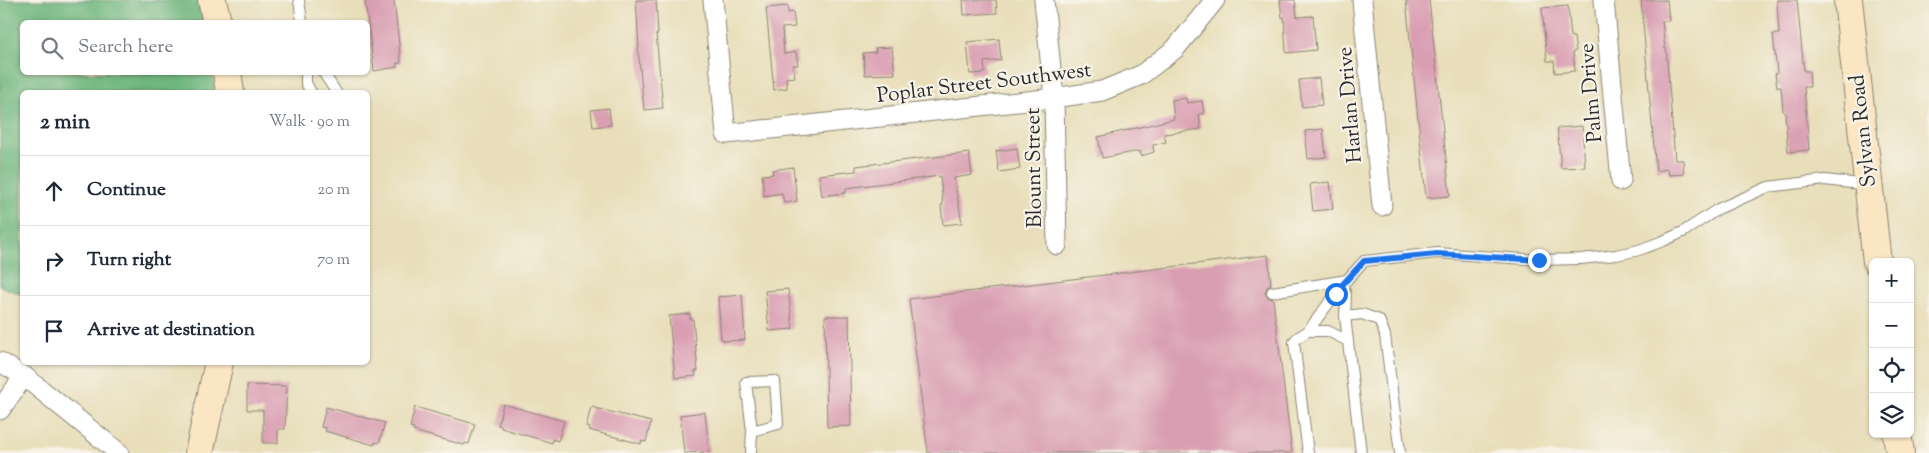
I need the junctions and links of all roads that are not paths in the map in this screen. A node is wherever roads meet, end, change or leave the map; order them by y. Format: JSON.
{"nodes":[{"id":1,"x":212,"y":0,"type":"edge"},
{"id":2,"x":299,"y":0,"type":"edge"},
{"id":3,"x":713,"y":0,"type":"edge"},
{"id":4,"x":1044,"y":0,"type":"edge"},
{"id":5,"x":1215,"y":0,"type":"edge"},
{"id":6,"x":1362,"y":0,"type":"edge"},
{"id":7,"x":1604,"y":0,"type":"edge"},
{"id":8,"x":1848,"y":0,"type":"edge"},
{"id":9,"x":217,"y":20,"type":"edge"},
{"id":10,"x":302,"y":20,"type":"edge"},
{"id":11,"x":227,"y":75,"type":"edge"},
{"id":12,"x":306,"y":75,"type":"edge"},
{"id":13,"x":325,"y":75,"type":"edge"},
{"id":14,"x":230,"y":90,"type":"edge"},
{"id":15,"x":310,"y":90,"type":"edge"},
{"id":16,"x":335,"y":90,"type":"edge"},
{"id":17,"x":1054,"y":98,"type":"junction"},
{"id":18,"x":1621,"y":182,"type":"dead end"},
{"id":19,"x":1868,"y":185,"type":"junction"},
{"id":20,"x":1382,"y":206,"type":"dead end"},
{"id":21,"x":1057,"y":245,"type":"dead end"},
{"id":22,"x":1877,"y":258,"type":"edge"},
{"id":23,"x":1345,"y":282,"type":"junction"},
{"id":24,"x":1272,"y":292,"type":"dead end"},
{"id":25,"x":1345,"y":316,"type":"junction"},
{"id":26,"x":1308,"y":331,"type":"junction"},
{"id":27,"x":1348,"y":341,"type":"junction"},
{"id":28,"x":0,"y":362,"type":"edge"},
{"id":29,"x":218,"y":365,"type":"edge"},
{"id":30,"x":24,"y":376,"type":"junction"},
{"id":31,"x":0,"y":410,"type":"edge"},
{"id":32,"x":752,"y":431,"type":"junction"},
{"id":33,"x":1898,"y":438,"type":"edge"},
{"id":34,"x":119,"y":453,"type":"edge"},
{"id":35,"x":199,"y":453,"type":"edge"},
{"id":36,"x":751,"y":453,"type":"edge"},
{"id":37,"x":1308,"y":453,"type":"edge"},
{"id":38,"x":1361,"y":453,"type":"edge"},
{"id":39,"x":1400,"y":453,"type":"edge"},
{"id":40,"x":1900,"y":453,"type":"edge"}],
"edges":[{"from":1,"to":9,"type":"main road"},
{"from":2,"to":10,"type":"lane"},
{"from":3,"to":17,"type":"street","name":"Poplar Street Southwest"},
{"from":4,"to":17,"type":"street","name":"Blount Street"},
{"from":5,"to":17,"type":"street","name":"Poplar Street Southwest"},
{"from":6,"to":20,"type":"street","name":"Harlan Drive"},
{"from":7,"to":18,"type":"street","name":"Palm Drive"},
{"from":8,"to":19,"type":"main road","name":"Sylvan Road"},
{"from":11,"to":14,"type":"main road"},
{"from":12,"to":15,"type":"lane"},
{"from":13,"to":16,"type":"lane"},
{"from":17,"to":21,"type":"street","name":"Blount Street"},
{"from":19,"to":22,"type":"main road","name":"Sylvan Road"},
{"from":19,"to":23,"type":"lane"},
{"from":23,"to":24,"type":"lane"},
{"from":23,"to":25,"type":"lane"},
{"from":23,"to":26,"type":"lane"},
{"from":25,"to":27,"type":"lane"},
{"from":25,"to":39,"type":"lane"},
{"from":26,"to":27,"type":"lane"},
{"from":26,"to":37,"type":"lane"},
{"from":27,"to":38,"type":"lane"},
{"from":28,"to":30,"type":"street"},
{"from":29,"to":35,"type":"main road"},
{"from":30,"to":31,"type":"street"},
{"from":30,"to":34,"type":"street"},
{"from":32,"to":32,"type":"lane"},
{"from":32,"to":36,"type":"lane"},
{"from":33,"to":40,"type":"main road"}]}
